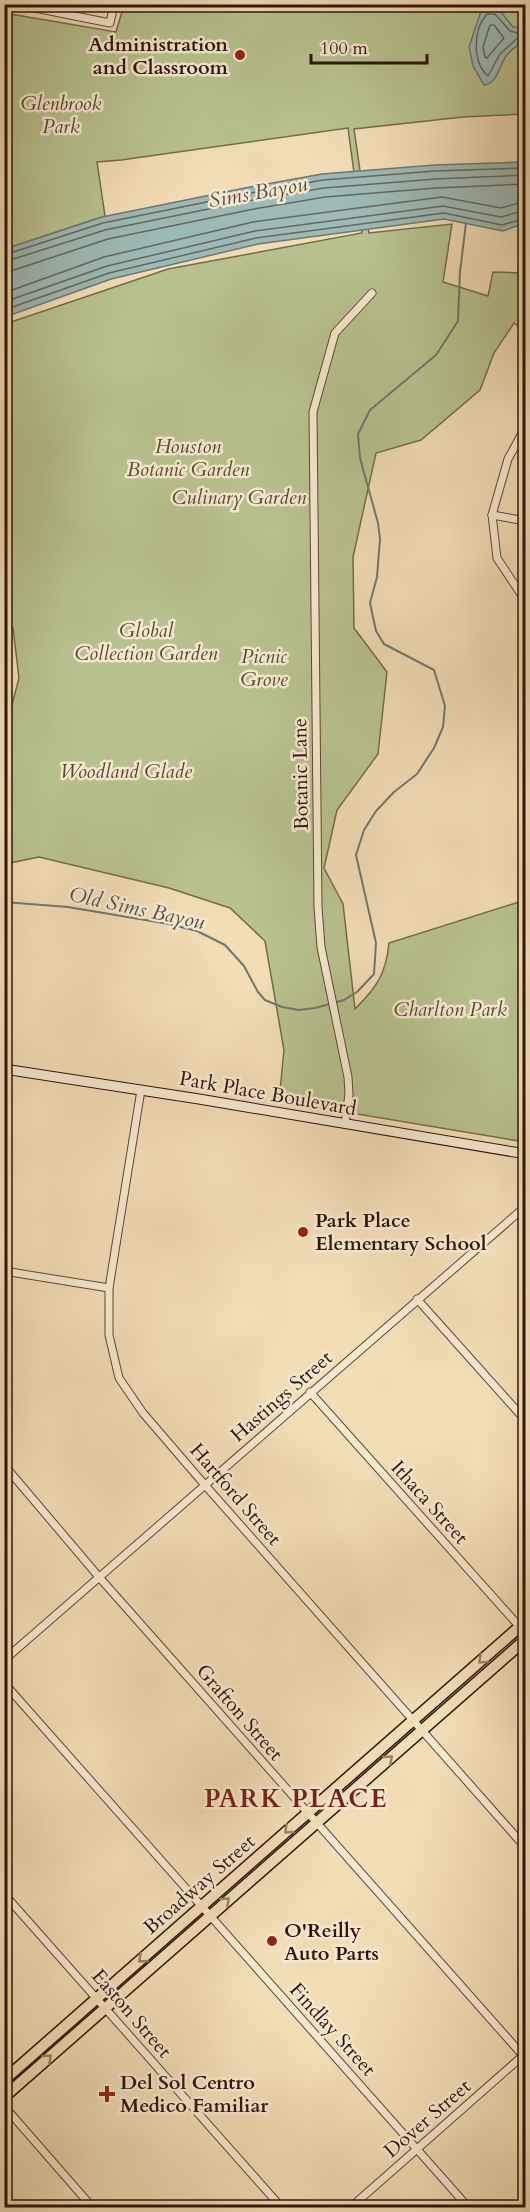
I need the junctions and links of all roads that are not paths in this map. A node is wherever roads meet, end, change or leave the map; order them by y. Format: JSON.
{"nodes":[{"id":1,"x":15,"y":4,"type":"edge"},
{"id":2,"x":114,"y":4,"type":"edge"},
{"id":3,"x":372,"y":293,"type":"dead end"},
{"id":4,"x":525,"y":426,"type":"edge"},
{"id":5,"x":492,"y":515,"type":"junction"},
{"id":6,"x":525,"y":521,"type":"edge"},
{"id":7,"x":525,"y":602,"type":"edge"},
{"id":8,"x":525,"y":849,"type":"edge"},
{"id":9,"x":525,"y":878,"type":"edge"},
{"id":10,"x":4,"y":1068,"type":"edge"},
{"id":11,"x":141,"y":1090,"type":"junction"},
{"id":12,"x":345,"y":1124,"type":"junction"},
{"id":13,"x":525,"y":1154,"type":"edge"},
{"id":14,"x":525,"y":1206,"type":"edge"},
{"id":15,"x":4,"y":1271,"type":"edge"},
{"id":16,"x":110,"y":1288,"type":"junction"},
{"id":17,"x":417,"y":1299,"type":"junction"},
{"id":18,"x":310,"y":1392,"type":"junction"},
{"id":19,"x":524,"y":1416,"type":"edge"},
{"id":20,"x":4,"y":1465,"type":"edge"},
{"id":21,"x":204,"y":1484,"type":"junction"},
{"id":22,"x":99,"y":1577,"type":"junction"},
{"id":23,"x":524,"y":1630,"type":"edge"},
{"id":24,"x":4,"y":1660,"type":"edge"},
{"id":25,"x":4,"y":1683,"type":"edge"},
{"id":26,"x":413,"y":1721,"type":"junction"},
{"id":27,"x":422,"y":1730,"type":"junction"},
{"id":28,"x":307,"y":1813,"type":"junction"},
{"id":29,"x":315,"y":1823,"type":"junction"},
{"id":30,"x":525,"y":1848,"type":"edge"},
{"id":31,"x":4,"y":1894,"type":"edge"},
{"id":32,"x":202,"y":1906,"type":"junction"},
{"id":33,"x":209,"y":1916,"type":"junction"},
{"id":34,"x":97,"y":1998,"type":"junction"},
{"id":35,"x":105,"y":2007,"type":"junction"},
{"id":36,"x":524,"y":2056,"type":"edge"},
{"id":37,"x":4,"y":2080,"type":"edge"},
{"id":38,"x":4,"y":2097,"type":"edge"},
{"id":39,"x":4,"y":2106,"type":"edge"},
{"id":40,"x":417,"y":2148,"type":"junction"},
{"id":41,"x":93,"y":2208,"type":"edge"},
{"id":42,"x":282,"y":2208,"type":"edge"},
{"id":43,"x":350,"y":2208,"type":"edge"},
{"id":44,"x":470,"y":2208,"type":"edge"}],
"edges":[{"from":1,"to":2,"type":"street"},
{"from":3,"to":12,"type":"street","name":"Botanic Lane"},
{"from":4,"to":5,"type":"street"},
{"from":5,"to":6,"type":"street"},
{"from":5,"to":7,"type":"street"},
{"from":8,"to":9,"type":"street"},
{"from":10,"to":11,"type":"street","name":"Park Place Boulevard"},
{"from":11,"to":12,"type":"street","name":"Park Place Boulevard"},
{"from":11,"to":16,"type":"street","name":"Hartford Street"},
{"from":12,"to":13,"type":"street","name":"Park Place Boulevard"},
{"from":14,"to":17,"type":"street","name":"Hastings Street"},
{"from":15,"to":16,"type":"street"},
{"from":16,"to":21,"type":"street","name":"Hartford Street"},
{"from":17,"to":18,"type":"street","name":"Hastings Street"},
{"from":17,"to":19,"type":"street"},
{"from":18,"to":21,"type":"street","name":"Hastings Street"},
{"from":18,"to":23,"type":"street","name":"Ithaca Street"},
{"from":20,"to":22,"type":"street","name":"Grafton Street"},
{"from":21,"to":22,"type":"street","name":"Hastings Street"},
{"from":21,"to":26,"type":"street","name":"Hartford Street"},
{"from":22,"to":24,"type":"street","name":"Hastings Street"},
{"from":22,"to":28,"type":"street","name":"Grafton Street"},
{"from":23,"to":26,"type":"main road","name":"Broadway Street","one_way":true},
{"from":23,"to":27,"type":"main road","name":"Broadway Street"},
{"from":25,"to":32,"type":"street","name":"Findlay Street"},
{"from":26,"to":27,"type":"street","name":"Hartford Street"},
{"from":26,"to":28,"type":"main road","name":"Broadway Street"},
{"from":29,"to":27,"type":"main road","name":"Broadway Street","one_way":true},
{"from":27,"to":30,"type":"street","name":"Hartford Street"},
{"from":28,"to":29,"type":"street","name":"Grafton Street"},
{"from":28,"to":32,"type":"main road","name":"Broadway Street","one_way":true},
{"from":33,"to":29,"type":"main road","name":"Broadway Street","one_way":true},
{"from":29,"to":36,"type":"street","name":"Grafton Street"},
{"from":31,"to":34,"type":"street","name":"Easton Street"},
{"from":32,"to":33,"type":"street","name":"Findlay Street"},
{"from":32,"to":34,"type":"main road","name":"Broadway Street","one_way":true},
{"from":33,"to":35,"type":"main road","name":"Broadway Street"},
{"from":33,"to":40,"type":"street","name":"Findlay Street"},
{"from":34,"to":35,"type":"street","name":"Easton Street"},
{"from":34,"to":37,"type":"main road","name":"Broadway Street"},
{"from":38,"to":35,"type":"main road","name":"Broadway Street","one_way":true},
{"from":35,"to":42,"type":"street","name":"Easton Street"},
{"from":36,"to":40,"type":"street","name":"Dover Street"},
{"from":39,"to":41,"type":"street"},
{"from":40,"to":43,"type":"street","name":"Dover Street"},
{"from":40,"to":44,"type":"street","name":"Findlay Street"}]}
